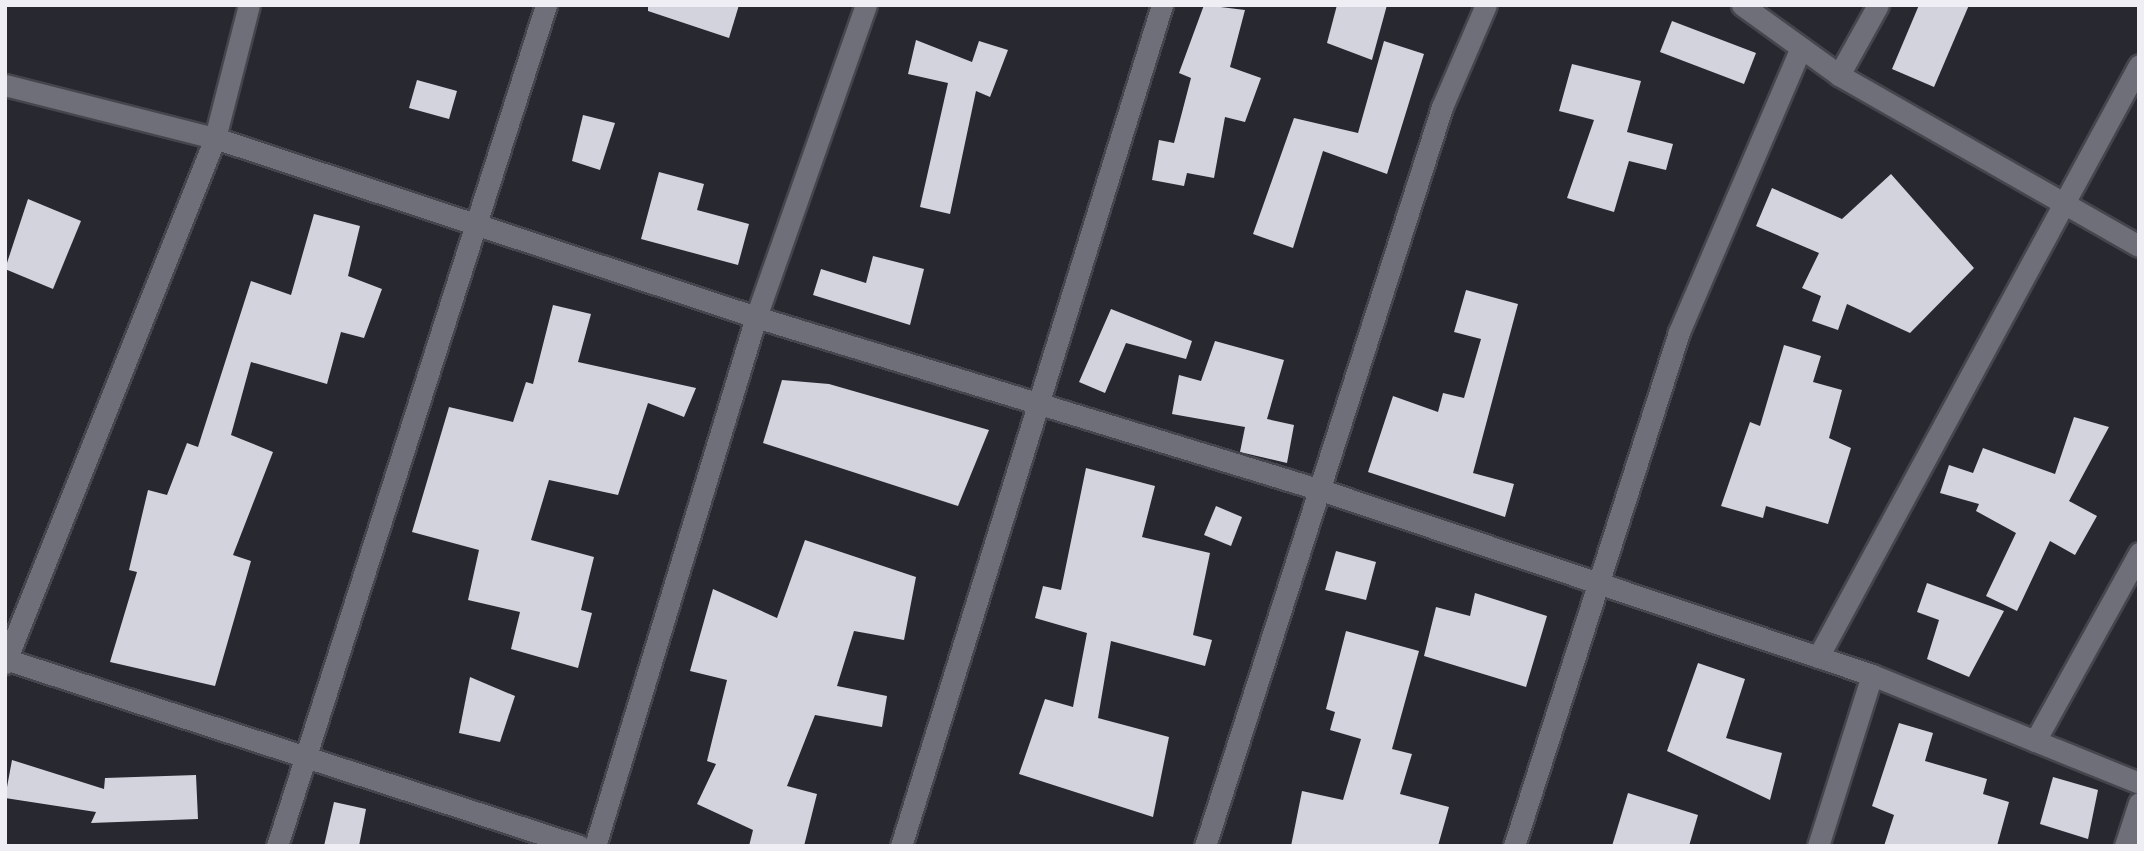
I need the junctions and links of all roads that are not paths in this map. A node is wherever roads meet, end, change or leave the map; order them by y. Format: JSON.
{"nodes":[{"id":1,"x":249,"y":5,"type":"edge"},
{"id":2,"x":546,"y":5,"type":"edge"},
{"id":3,"x":866,"y":5,"type":"edge"},
{"id":4,"x":1162,"y":5,"type":"edge"},
{"id":5,"x":1486,"y":5,"type":"edge"},
{"id":6,"x":1742,"y":5,"type":"edge"},
{"id":7,"x":1878,"y":5,"type":"edge"},
{"id":8,"x":1801,"y":48,"type":"junction"},
{"id":9,"x":2139,"y":65,"type":"edge"},
{"id":10,"x":1839,"y":75,"type":"junction"},
{"id":11,"x":5,"y":85,"type":"edge"},
{"id":12,"x":215,"y":138,"type":"junction"},
{"id":13,"x":2060,"y":201,"type":"junction"},
{"id":14,"x":478,"y":225,"type":"junction"},
{"id":15,"x":2139,"y":246,"type":"edge"},
{"id":16,"x":756,"y":317,"type":"junction"},
{"id":17,"x":1042,"y":408,"type":"junction"},
{"id":18,"x":1324,"y":491,"type":"junction"},
{"id":19,"x":2139,"y":553,"type":"edge"},
{"id":20,"x":1598,"y":584,"type":"junction"},
{"id":21,"x":1818,"y":657,"type":"junction"},
{"id":22,"x":6,"y":661,"type":"edge"},
{"id":23,"x":1872,"y":675,"type":"junction"},
{"id":24,"x":2035,"y":741,"type":"junction"},
{"id":25,"x":307,"y":756,"type":"junction"},
{"id":26,"x":2139,"y":783,"type":"edge"},
{"id":27,"x":2139,"y":803,"type":"edge"},
{"id":28,"x":277,"y":846,"type":"edge"},
{"id":29,"x":579,"y":846,"type":"edge"},
{"id":30,"x":595,"y":846,"type":"edge"},
{"id":31,"x":901,"y":846,"type":"edge"},
{"id":32,"x":1205,"y":846,"type":"edge"},
{"id":33,"x":1514,"y":846,"type":"edge"},
{"id":34,"x":1818,"y":846,"type":"edge"},
{"id":35,"x":2125,"y":846,"type":"edge"}],
"edges":[{"from":1,"to":12,"type":"street"},
{"from":2,"to":14,"type":"street"},
{"from":3,"to":16,"type":"street"},
{"from":4,"to":17,"type":"street"},
{"from":5,"to":18,"type":"street"},
{"from":6,"to":8,"type":"street"},
{"from":7,"to":10,"type":"street"},
{"from":8,"to":10,"type":"street"},
{"from":8,"to":20,"type":"street"},
{"from":9,"to":13,"type":"street"},
{"from":10,"to":13,"type":"street"},
{"from":11,"to":12,"type":"street"},
{"from":12,"to":14,"type":"street"},
{"from":12,"to":22,"type":"street"},
{"from":13,"to":15,"type":"street"},
{"from":13,"to":21,"type":"street"},
{"from":14,"to":16,"type":"street"},
{"from":14,"to":25,"type":"street"},
{"from":16,"to":17,"type":"street"},
{"from":16,"to":30,"type":"street"},
{"from":17,"to":18,"type":"street"},
{"from":17,"to":31,"type":"street"},
{"from":18,"to":20,"type":"street"},
{"from":18,"to":32,"type":"street"},
{"from":19,"to":24,"type":"street"},
{"from":20,"to":21,"type":"street"},
{"from":20,"to":33,"type":"street"},
{"from":21,"to":23,"type":"street"},
{"from":22,"to":25,"type":"street"},
{"from":23,"to":24,"type":"street"},
{"from":23,"to":34,"type":"street"},
{"from":24,"to":26,"type":"street"},
{"from":25,"to":28,"type":"street"},
{"from":25,"to":29,"type":"street"},
{"from":27,"to":35,"type":"street"}]}
